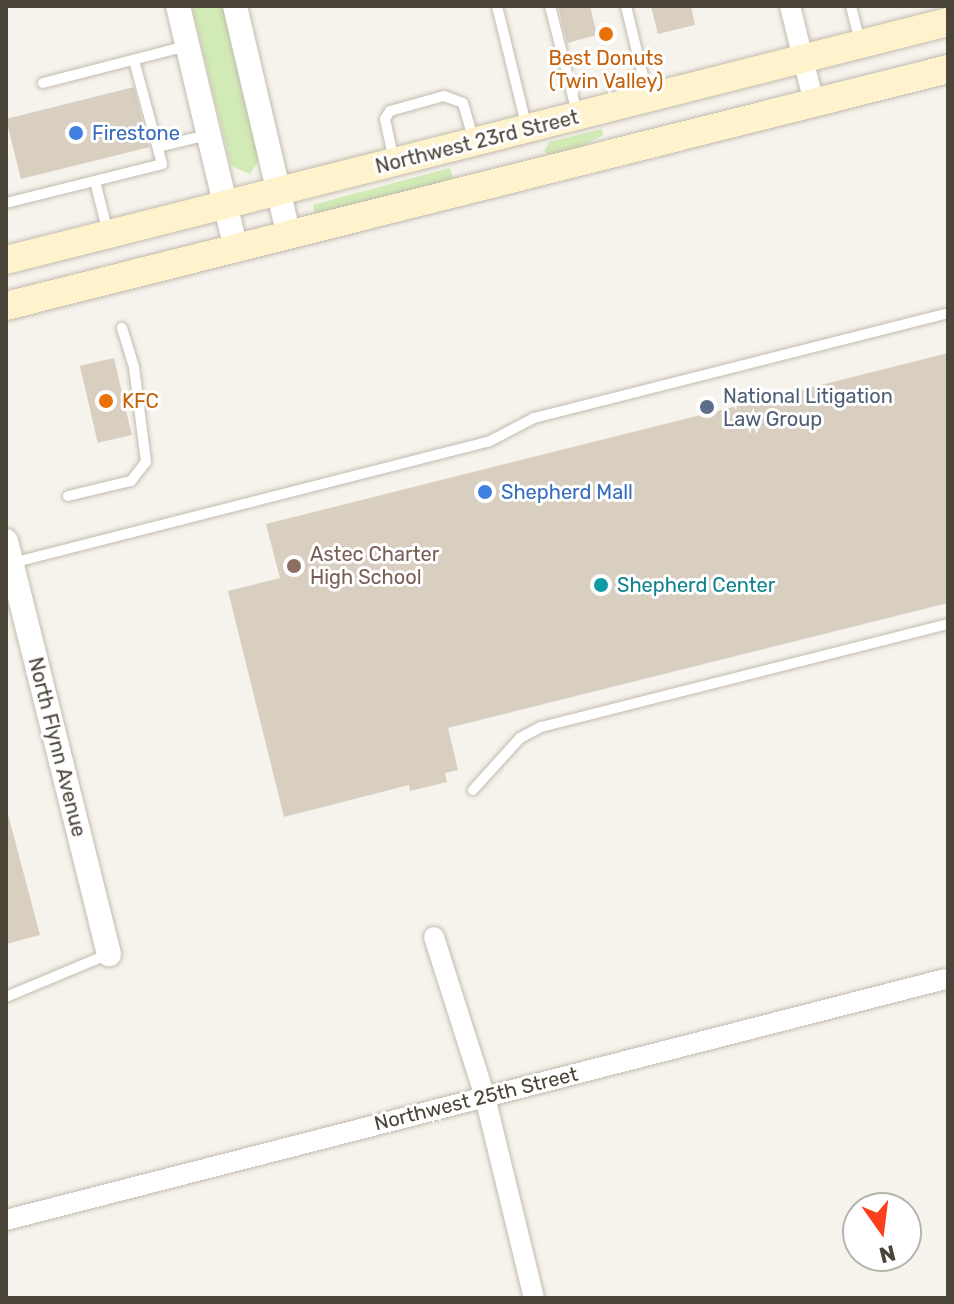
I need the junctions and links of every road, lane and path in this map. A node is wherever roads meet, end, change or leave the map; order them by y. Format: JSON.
{"nodes":[{"id":1,"x":178,"y":6,"type":"edge"},
{"id":2,"x":235,"y":6,"type":"edge"},
{"id":3,"x":497,"y":6,"type":"edge"},
{"id":4,"x":550,"y":6,"type":"edge"},
{"id":5,"x":626,"y":6,"type":"edge"},
{"id":6,"x":790,"y":6,"type":"edge"},
{"id":7,"x":851,"y":6,"type":"edge"},
{"id":8,"x":942,"y":22,"type":"edge"},
{"id":9,"x":861,"y":45,"type":"junction"},
{"id":10,"x":187,"y":46,"type":"junction"},
{"id":11,"x":134,"y":60,"type":"junction"},
{"id":12,"x":803,"y":60,"type":"junction"},
{"id":13,"x":948,"y":69,"type":"edge"},
{"id":14,"x":43,"y":83,"type":"dead end"},
{"id":15,"x":648,"y":99,"type":"junction"},
{"id":16,"x":814,"y":103,"type":"junction"},
{"id":17,"x":578,"y":117,"type":"junction"},
{"id":18,"x":527,"y":129,"type":"junction"},
{"id":19,"x":208,"y":135,"type":"junction"},
{"id":20,"x":487,"y":140,"type":"junction"},
{"id":21,"x":158,"y":147,"type":"junction"},
{"id":22,"x":395,"y":163,"type":"junction"},
{"id":23,"x":95,"y":181,"type":"junction"},
{"id":24,"x":511,"y":181,"type":"junction"},
{"id":25,"x":279,"y":193,"type":"junction"},
{"id":26,"x":6,"y":203,"type":"edge"},
{"id":27,"x":225,"y":206,"type":"junction"},
{"id":28,"x":109,"y":235,"type":"junction"},
{"id":29,"x":289,"y":236,"type":"junction"},
{"id":30,"x":236,"y":250,"type":"junction"},
{"id":31,"x":6,"y":260,"type":"edge"},
{"id":32,"x":6,"y":306,"type":"edge"},
{"id":33,"x":948,"y":313,"type":"edge"},
{"id":34,"x":122,"y":328,"type":"dead end"},
{"id":35,"x":68,"y":496,"type":"dead end"},
{"id":36,"x":9,"y":552,"type":"edge"},
{"id":37,"x":948,"y":624,"type":"edge"},
{"id":38,"x":473,"y":790,"type":"dead end"},
{"id":39,"x":434,"y":937,"type":"dead end"},
{"id":40,"x":109,"y":954,"type":"joint"},
{"id":41,"x":945,"y":979,"type":"dead end"},
{"id":42,"x":6,"y":997,"type":"edge"},
{"id":43,"x":485,"y":1097,"type":"junction"},
{"id":44,"x":6,"y":1220,"type":"edge"},
{"id":45,"x":534,"y":1298,"type":"edge"}],
"edges":[{"from":1,"to":10,"type":"street"},
{"from":2,"to":25,"type":"street"},
{"from":3,"to":18,"type":"lane"},
{"from":4,"to":17,"type":"lane"},
{"from":5,"to":15,"type":"lane"},
{"from":6,"to":12,"type":"street"},
{"from":7,"to":9,"type":"lane"},
{"from":8,"to":9,"type":"main road","name":"Northwest 23rd Street"},
{"from":9,"to":12,"type":"main road","name":"Northwest 23rd Street"},
{"from":10,"to":11,"type":"lane"},
{"from":10,"to":19,"type":"street"},
{"from":11,"to":14,"type":"lane"},
{"from":11,"to":21,"type":"lane"},
{"from":12,"to":15,"type":"main road","name":"Northwest 23rd Street"},
{"from":12,"to":16,"type":"street"},
{"from":13,"to":16,"type":"main road"},
{"from":15,"to":17,"type":"main road","name":"Northwest 23rd Street"},
{"from":16,"to":24,"type":"main road"},
{"from":17,"to":18,"type":"main road","name":"Northwest 23rd Street"},
{"from":18,"to":20,"type":"main road","name":"Northwest 23rd Street"},
{"from":19,"to":21,"type":"lane"},
{"from":19,"to":27,"type":"street"},
{"from":20,"to":22,"type":"main road","name":"Northwest 23rd Street"},
{"from":20,"to":22,"type":"lane"},
{"from":20,"to":24,"type":"main road"},
{"from":21,"to":23,"type":"lane"},
{"from":22,"to":25,"type":"main road","name":"Northwest 23rd Street"},
{"from":23,"to":26,"type":"lane"},
{"from":23,"to":28,"type":"lane"},
{"from":24,"to":29,"type":"main road"},
{"from":25,"to":27,"type":"main road","name":"Northwest 23rd Street"},
{"from":25,"to":29,"type":"street"},
{"from":27,"to":28,"type":"main road","name":"Northwest 23rd Street"},
{"from":27,"to":30,"type":"street"},
{"from":28,"to":31,"type":"main road","name":"Northwest 23rd Street"},
{"from":29,"to":30,"type":"main road"},
{"from":30,"to":32,"type":"main road"},
{"from":33,"to":36,"type":"lane"},
{"from":34,"to":35,"type":"lane"},
{"from":36,"to":40,"type":"street","name":"North Flynn Avenue"},
{"from":37,"to":38,"type":"lane"},
{"from":39,"to":43,"type":"street"},
{"from":40,"to":42,"type":"lane"},
{"from":41,"to":43,"type":"street","name":"Northwest 25th Street"},
{"from":43,"to":44,"type":"street","name":"Northwest 25th Street"},
{"from":43,"to":45,"type":"street"}]}
